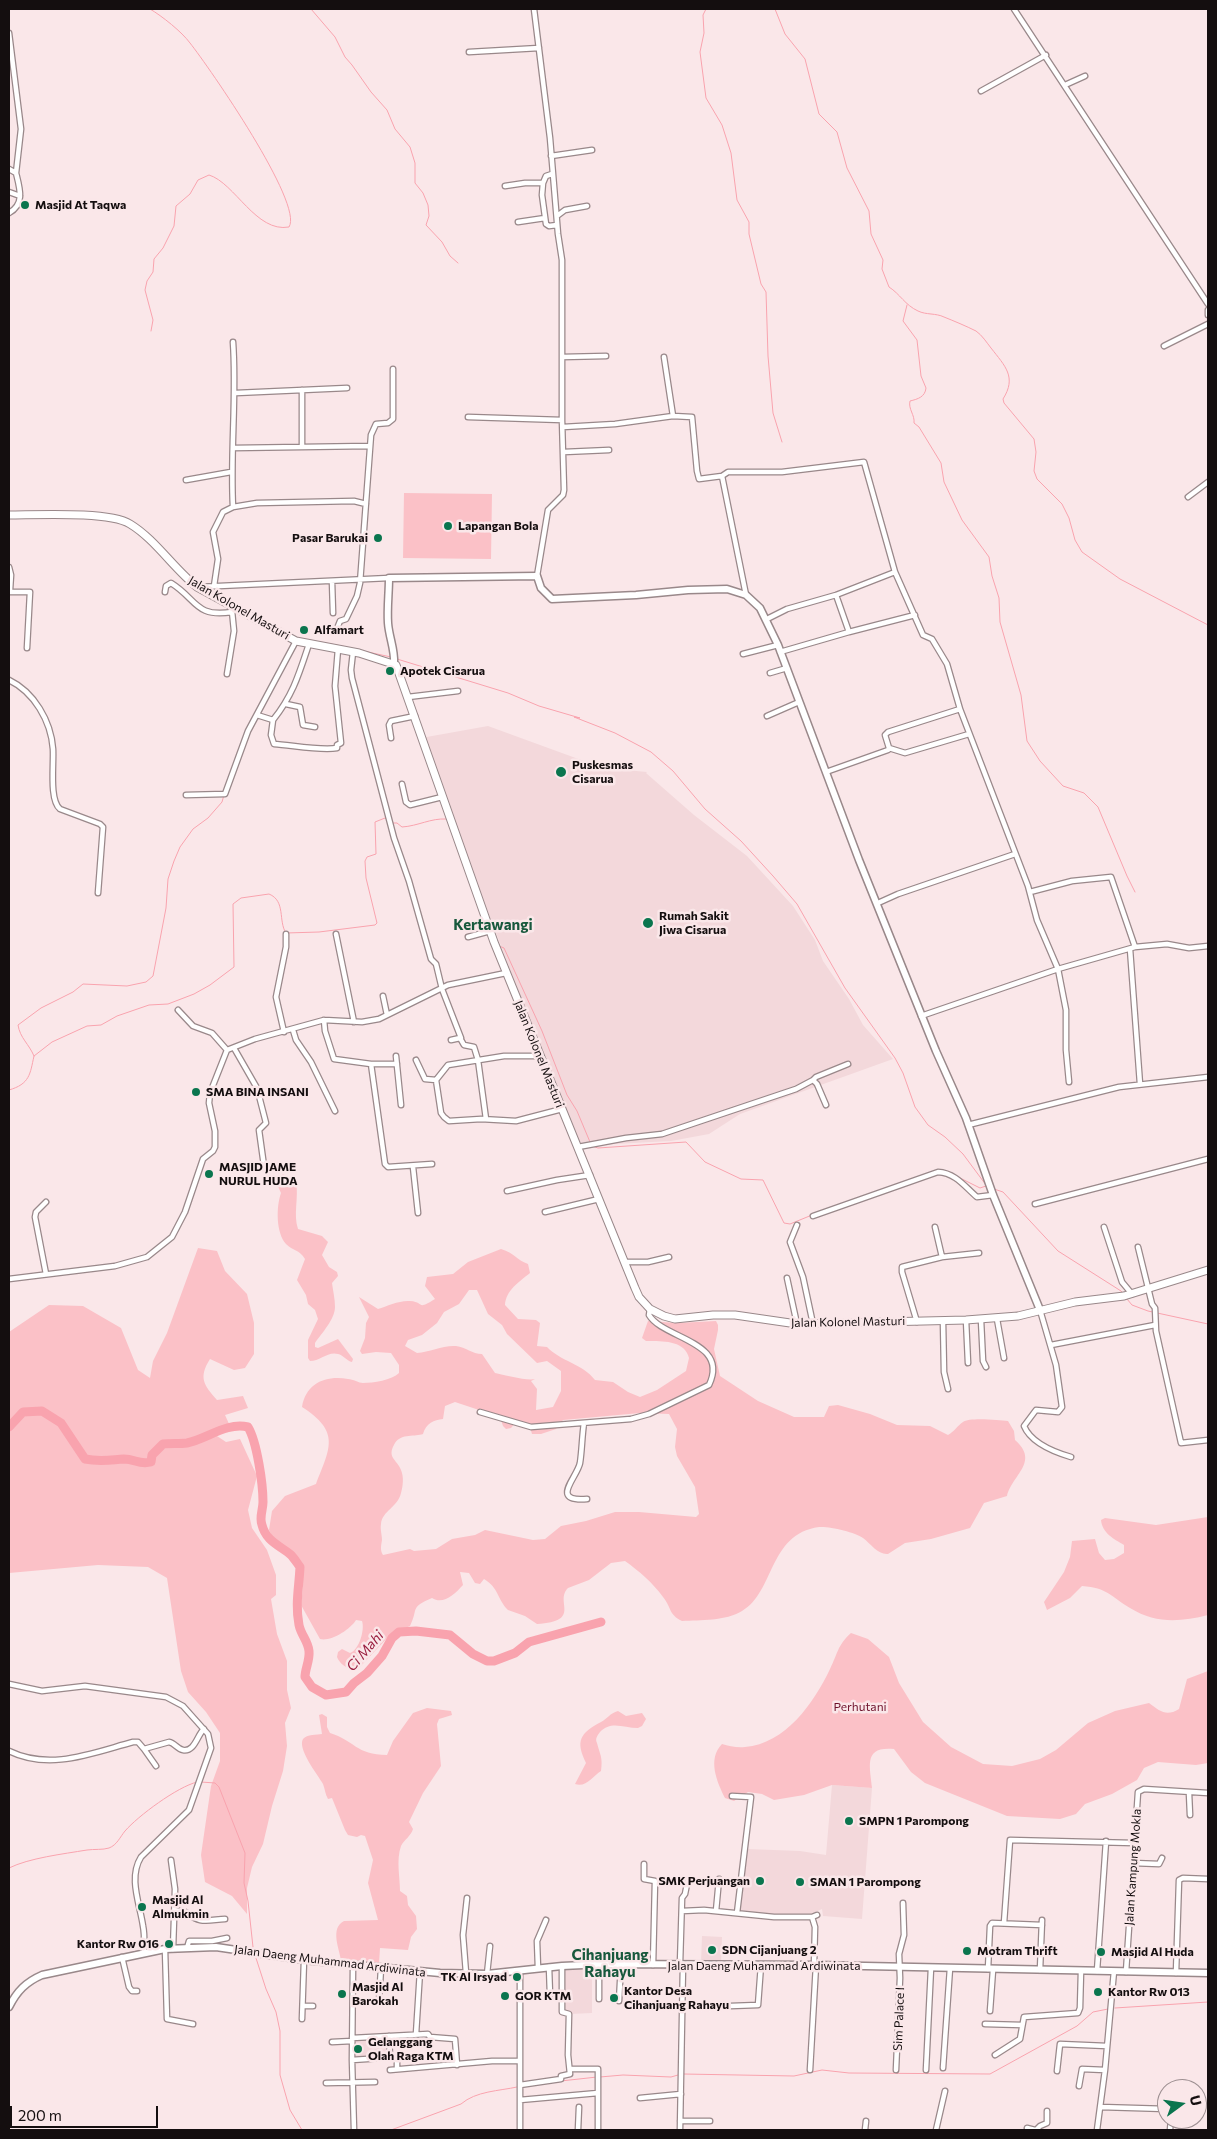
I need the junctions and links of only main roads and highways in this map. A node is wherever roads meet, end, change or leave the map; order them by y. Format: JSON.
{"nodes":[{"id":1,"x":9,"y":515,"type":"edge"},
{"id":2,"x":394,"y":660,"type":"junction"},
{"id":3,"x":1208,"y":1270,"type":"edge"},
{"id":4,"x":1040,"y":1310,"type":"junction"},
{"id":5,"x":1208,"y":1973,"type":"edge"},
{"id":6,"x":9,"y":2006,"type":"edge"}],
"edges":[{"from":1,"to":2,"type":"main road","name":"Jalan Kolonel Masturi"},
{"from":2,"to":4,"type":"main road","name":"Jalan Kolonel Masturi"},
{"from":2,"to":4,"type":"main road"},
{"from":3,"to":4,"type":"main road","name":"Jalan Kolonel Masturi"},
{"from":5,"to":6,"type":"main road","name":"Jalan Daeng Muhammad Ardiwinata"}]}
